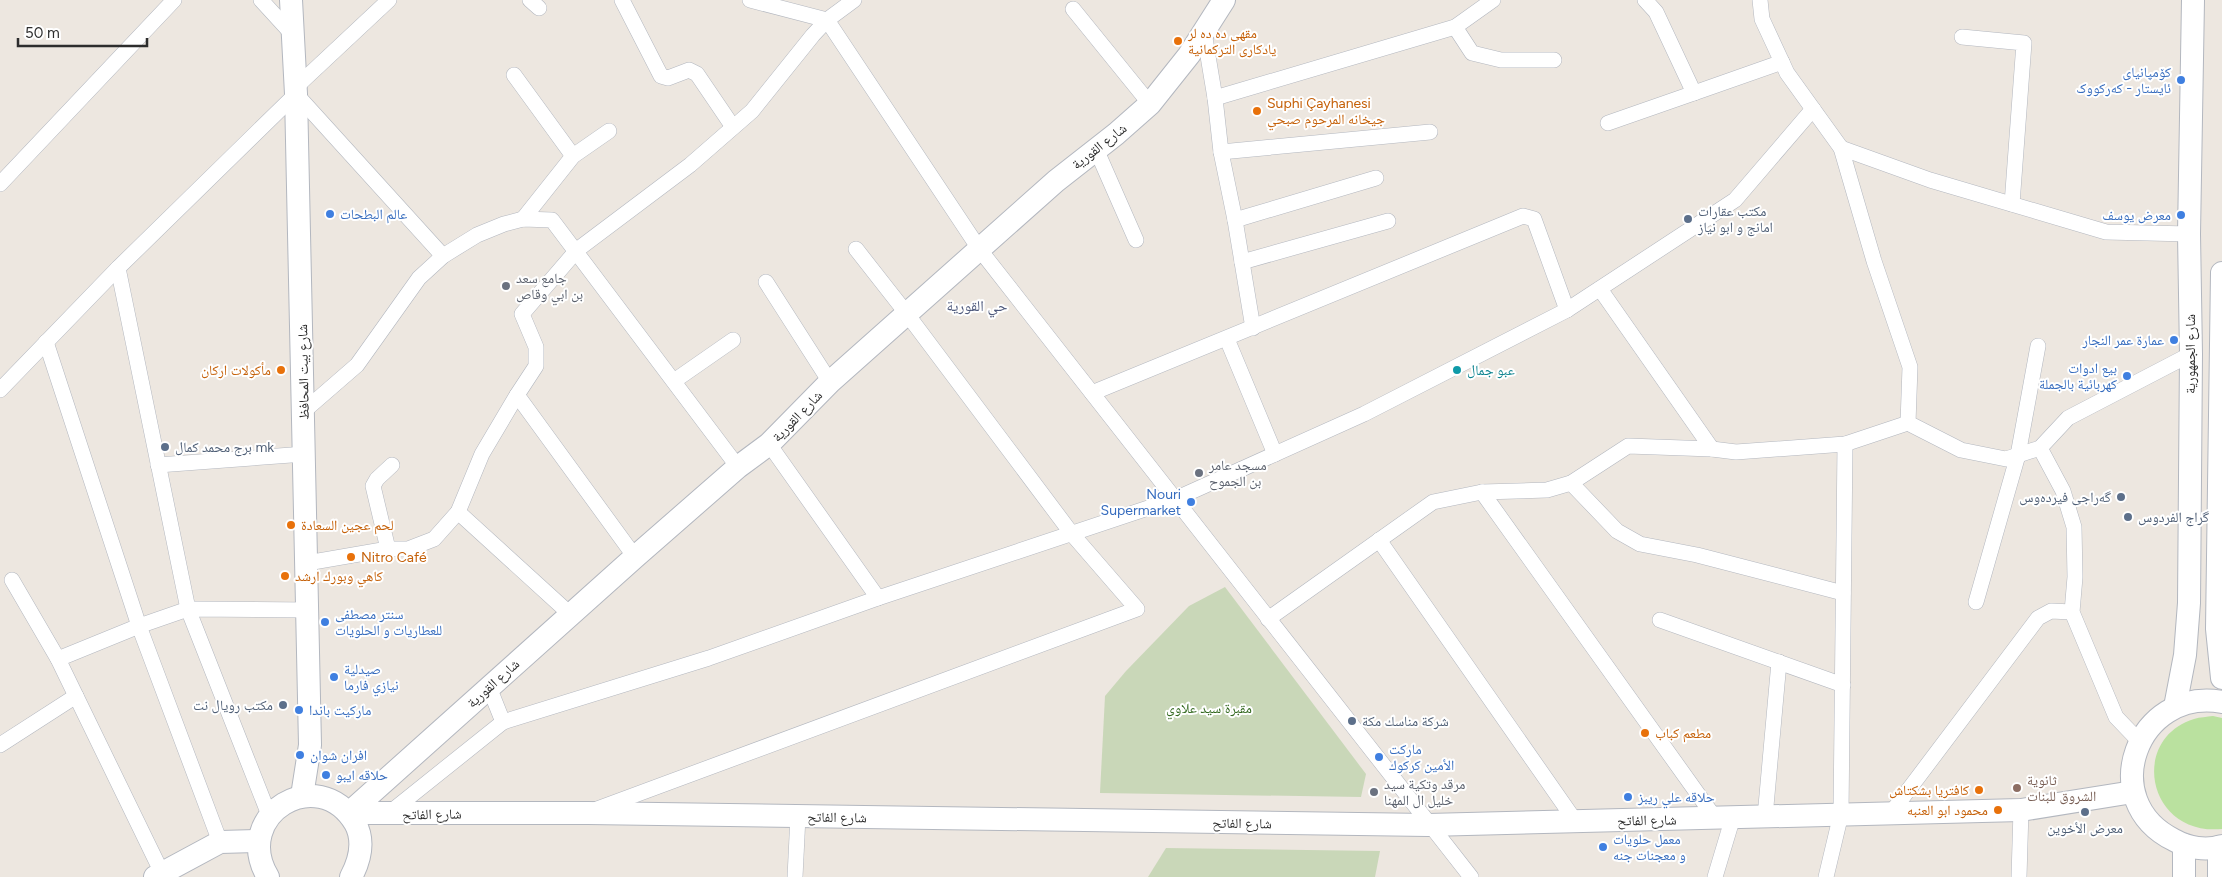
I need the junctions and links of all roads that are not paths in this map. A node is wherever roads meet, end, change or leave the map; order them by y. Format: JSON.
{"nodes":[{"id":1,"x":174,"y":0,"type":"edge"},
{"id":2,"x":261,"y":0,"type":"edge"},
{"id":3,"x":291,"y":0,"type":"edge"},
{"id":4,"x":389,"y":0,"type":"edge"},
{"id":5,"x":622,"y":0,"type":"edge"},
{"id":6,"x":750,"y":0,"type":"edge"},
{"id":7,"x":854,"y":0,"type":"edge"},
{"id":8,"x":1224,"y":0,"type":"edge"},
{"id":9,"x":1493,"y":0,"type":"edge"},
{"id":10,"x":1645,"y":0,"type":"edge"},
{"id":11,"x":1760,"y":0,"type":"edge"},
{"id":12,"x":2194,"y":0,"type":"edge"},
{"id":13,"x":1073,"y":9,"type":"dead end"},
{"id":14,"x":826,"y":20,"type":"junction"},
{"id":15,"x":1455,"y":27,"type":"junction"},
{"id":16,"x":1204,"y":32,"type":"junction"},
{"id":17,"x":293,"y":35,"type":"junction"},
{"id":18,"x":1962,"y":37,"type":"dead end"},
{"id":19,"x":1554,"y":60,"type":"dead end"},
{"id":20,"x":1782,"y":62,"type":"junction"},
{"id":21,"x":514,"y":75,"type":"dead end"},
{"id":22,"x":296,"y":90,"type":"junction"},
{"id":23,"x":1694,"y":93,"type":"junction"},
{"id":24,"x":1215,"y":98,"type":"junction"},
{"id":25,"x":1150,"y":104,"type":"junction"},
{"id":26,"x":1813,"y":109,"type":"junction"},
{"id":27,"x":1608,"y":122,"type":"dead end"},
{"id":28,"x":733,"y":127,"type":"junction"},
{"id":29,"x":609,"y":131,"type":"dead end"},
{"id":30,"x":1430,"y":132,"type":"dead end"},
{"id":31,"x":1096,"y":148,"type":"junction"},
{"id":32,"x":1840,"y":148,"type":"junction"},
{"id":33,"x":1221,"y":152,"type":"junction"},
{"id":34,"x":573,"y":156,"type":"junction"},
{"id":35,"x":1376,"y":178,"type":"dead end"},
{"id":36,"x":0,"y":184,"type":"edge"},
{"id":37,"x":2012,"y":204,"type":"junction"},
{"id":38,"x":523,"y":219,"type":"junction"},
{"id":39,"x":1235,"y":220,"type":"junction"},
{"id":40,"x":1388,"y":221,"type":"dead end"},
{"id":41,"x":2189,"y":234,"type":"junction"},
{"id":42,"x":1136,"y":240,"type":"dead end"},
{"id":43,"x":856,"y":249,"type":"dead end"},
{"id":44,"x":577,"y":250,"type":"junction"},
{"id":45,"x":980,"y":250,"type":"junction"},
{"id":46,"x":443,"y":256,"type":"junction"},
{"id":47,"x":1242,"y":262,"type":"junction"},
{"id":48,"x":118,"y":268,"type":"junction"},
{"id":49,"x":2222,"y":273,"type":"edge"},
{"id":50,"x":766,"y":282,"type":"dead end"},
{"id":51,"x":1600,"y":288,"type":"junction"},
{"id":52,"x":1567,"y":310,"type":"junction"},
{"id":53,"x":907,"y":314,"type":"junction"},
{"id":54,"x":1253,"y":328,"type":"junction"},
{"id":55,"x":1227,"y":339,"type":"junction"},
{"id":56,"x":733,"y":340,"type":"dead end"},
{"id":57,"x":2221,"y":341,"type":"edge"},
{"id":58,"x":46,"y":342,"type":"junction"},
{"id":59,"x":2038,"y":346,"type":"dead end"},
{"id":60,"x":2191,"y":354,"type":"junction"},
{"id":61,"x":674,"y":381,"type":"junction"},
{"id":62,"x":830,"y":382,"type":"junction"},
{"id":63,"x":0,"y":390,"type":"edge"},
{"id":64,"x":1092,"y":393,"type":"junction"},
{"id":65,"x":517,"y":395,"type":"junction"},
{"id":66,"x":304,"y":411,"type":"junction"},
{"id":67,"x":1908,"y":423,"type":"junction"},
{"id":68,"x":769,"y":444,"type":"junction"},
{"id":69,"x":1845,"y":444,"type":"junction"},
{"id":70,"x":2040,"y":448,"type":"junction"},
{"id":71,"x":1712,"y":449,"type":"junction"},
{"id":72,"x":305,"y":454,"type":"junction"},
{"id":73,"x":1275,"y":454,"type":"junction"},
{"id":74,"x":2018,"y":455,"type":"junction"},
{"id":75,"x":158,"y":465,"type":"junction"},
{"id":76,"x":392,"y":465,"type":"dead end"},
{"id":77,"x":738,"y":467,"type":"junction"},
{"id":78,"x":1572,"y":483,"type":"junction"},
{"id":79,"x":1482,"y":492,"type":"junction"},
{"id":80,"x":1175,"y":499,"type":"junction"},
{"id":81,"x":458,"y":512,"type":"junction"},
{"id":82,"x":1072,"y":534,"type":"junction"},
{"id":83,"x":1379,"y":540,"type":"junction"},
{"id":84,"x":388,"y":549,"type":"junction"},
{"id":85,"x":635,"y":557,"type":"junction"},
{"id":86,"x":307,"y":564,"type":"junction"},
{"id":87,"x":12,"y":580,"type":"dead end"},
{"id":88,"x":1843,"y":593,"type":"junction"},
{"id":89,"x":878,"y":598,"type":"junction"},
{"id":90,"x":1976,"y":602,"type":"dead end"},
{"id":91,"x":188,"y":610,"type":"junction"},
{"id":92,"x":308,"y":610,"type":"junction"},
{"id":93,"x":2072,"y":612,"type":"junction"},
{"id":94,"x":570,"y":614,"type":"junction"},
{"id":95,"x":1268,"y":619,"type":"junction"},
{"id":96,"x":1660,"y":620,"type":"dead end"},
{"id":97,"x":138,"y":626,"type":"junction"},
{"id":98,"x":58,"y":660,"type":"junction"},
{"id":99,"x":1779,"y":662,"type":"junction"},
{"id":100,"x":2222,"y":678,"type":"edge"},
{"id":101,"x":1843,"y":685,"type":"junction"},
{"id":102,"x":489,"y":687,"type":"junction"},
{"id":103,"x":76,"y":696,"type":"junction"},
{"id":104,"x":2222,"y":702,"type":"edge"},
{"id":105,"x":2175,"y":707,"type":"junction"},
{"id":106,"x":503,"y":722,"type":"junction"},
{"id":107,"x":2139,"y":741,"type":"junction"},
{"id":108,"x":0,"y":744,"type":"edge"},
{"id":109,"x":2134,"y":792,"type":"junction"},
{"id":110,"x":312,"y":797,"type":"junction"},
{"id":111,"x":2022,"y":810,"type":"junction"},
{"id":112,"x":588,"y":812,"type":"junction"},
{"id":113,"x":349,"y":813,"type":"junction"},
{"id":114,"x":1891,"y":813,"type":"junction"},
{"id":115,"x":387,"y":814,"type":"junction"},
{"id":116,"x":1841,"y":814,"type":"junction"},
{"id":117,"x":269,"y":815,"type":"junction"},
{"id":118,"x":798,"y":816,"type":"junction"},
{"id":119,"x":1765,"y":817,"type":"junction"},
{"id":120,"x":1724,"y":818,"type":"junction"},
{"id":121,"x":1576,"y":822,"type":"junction"},
{"id":122,"x":1428,"y":826,"type":"junction"},
{"id":123,"x":259,"y":841,"type":"junction"},
{"id":124,"x":220,"y":842,"type":"junction"},
{"id":125,"x":2184,"y":845,"type":"junction"},
{"id":126,"x":2220,"y":847,"type":"edge"},
{"id":127,"x":159,"y":875,"type":"edge"},
{"id":128,"x":268,"y":877,"type":"edge"},
{"id":129,"x":351,"y":877,"type":"edge"},
{"id":130,"x":795,"y":877,"type":"edge"},
{"id":131,"x":1471,"y":877,"type":"edge"},
{"id":132,"x":1715,"y":877,"type":"edge"},
{"id":133,"x":1826,"y":877,"type":"edge"},
{"id":134,"x":2019,"y":877,"type":"edge"},
{"id":135,"x":2184,"y":877,"type":"edge"},
{"id":136,"x":2219,"y":877,"type":"edge"}],
"edges":[{"from":1,"to":36,"type":"street"},
{"from":2,"to":17,"type":"street"},
{"from":3,"to":17,"type":"street","name":"شارع بيت المحافظ"},
{"from":4,"to":22,"type":"street"},
{"from":5,"to":28,"type":"street"},
{"from":6,"to":14,"type":"street"},
{"from":7,"to":14,"type":"street"},
{"from":8,"to":16,"type":"street","name":"شارع القورية"},
{"from":9,"to":15,"type":"street"},
{"from":10,"to":23,"type":"street"},
{"from":11,"to":20,"type":"street"},
{"from":12,"to":41,"type":"street","name":"شارع الجمهورية"},
{"from":13,"to":25,"type":"street"},
{"from":14,"to":28,"type":"street"},
{"from":14,"to":45,"type":"street"},
{"from":15,"to":19,"type":"street"},
{"from":15,"to":24,"type":"street"},
{"from":16,"to":24,"type":"street"},
{"from":16,"to":25,"type":"street","name":"شارع القورية"},
{"from":17,"to":22,"type":"street","name":"شارع بيت المحافظ"},
{"from":18,"to":37,"type":"street"},
{"from":20,"to":23,"type":"street"},
{"from":20,"to":26,"type":"street"},
{"from":21,"to":34,"type":"street"},
{"from":22,"to":46,"type":"street"},
{"from":22,"to":48,"type":"street"},
{"from":22,"to":66,"type":"street","name":"شارع بيت المحافظ"},
{"from":23,"to":27,"type":"street"},
{"from":24,"to":33,"type":"street"},
{"from":25,"to":31,"type":"street","name":"شارع القورية"},
{"from":26,"to":32,"type":"street"},
{"from":26,"to":51,"type":"street"},
{"from":28,"to":44,"type":"street"},
{"from":29,"to":34,"type":"street"},
{"from":30,"to":33,"type":"street"},
{"from":31,"to":42,"type":"street"},
{"from":31,"to":45,"type":"street","name":"شارع القورية"},
{"from":32,"to":37,"type":"street"},
{"from":32,"to":67,"type":"street"},
{"from":33,"to":39,"type":"street"},
{"from":34,"to":38,"type":"street"},
{"from":35,"to":39,"type":"street"},
{"from":37,"to":41,"type":"street"},
{"from":38,"to":44,"type":"street"},
{"from":38,"to":46,"type":"street"},
{"from":39,"to":47,"type":"street"},
{"from":40,"to":47,"type":"street"},
{"from":41,"to":60,"type":"street","name":"شارع الجمهورية"},
{"from":43,"to":53,"type":"street"},
{"from":44,"to":61,"type":"street"},
{"from":44,"to":65,"type":"street"},
{"from":45,"to":53,"type":"street","name":"شارع القورية"},
{"from":45,"to":64,"type":"street"},
{"from":46,"to":66,"type":"street"},
{"from":47,"to":54,"type":"street"},
{"from":48,"to":58,"type":"street"},
{"from":48,"to":75,"type":"street"},
{"from":49,"to":57,"type":"street"},
{"from":50,"to":62,"type":"street"},
{"from":51,"to":52,"type":"street"},
{"from":51,"to":71,"type":"street"},
{"from":52,"to":54,"type":"street"},
{"from":52,"to":73,"type":"street"},
{"from":53,"to":62,"type":"street","name":"شارع القورية"},
{"from":53,"to":82,"type":"street"},
{"from":54,"to":55,"type":"street"},
{"from":55,"to":64,"type":"street"},
{"from":55,"to":73,"type":"street"},
{"from":56,"to":61,"type":"street"},
{"from":57,"to":100,"type":"street"},
{"from":58,"to":63,"type":"street"},
{"from":58,"to":97,"type":"street"},
{"from":59,"to":74,"type":"street"},
{"from":60,"to":70,"type":"street"},
{"from":60,"to":105,"type":"street","name":"شارع الجمهورية"},
{"from":61,"to":77,"type":"street"},
{"from":62,"to":68,"type":"street","name":"شارع القورية"},
{"from":64,"to":80,"type":"street"},
{"from":65,"to":81,"type":"street"},
{"from":65,"to":85,"type":"street"},
{"from":66,"to":72,"type":"street","name":"شارع بيت المحافظ"},
{"from":67,"to":69,"type":"street"},
{"from":67,"to":74,"type":"street"},
{"from":68,"to":77,"type":"street","name":"شارع القورية"},
{"from":68,"to":89,"type":"street"},
{"from":69,"to":71,"type":"street"},
{"from":69,"to":88,"type":"street"},
{"from":70,"to":74,"type":"street"},
{"from":70,"to":93,"type":"street"},
{"from":71,"to":78,"type":"street"},
{"from":72,"to":75,"type":"street"},
{"from":72,"to":86,"type":"street","name":"شارع بيت المحافظ"},
{"from":73,"to":80,"type":"street"},
{"from":74,"to":90,"type":"street"},
{"from":75,"to":91,"type":"street"},
{"from":76,"to":84,"type":"street"},
{"from":77,"to":85,"type":"street","name":"شارع القورية"},
{"from":78,"to":79,"type":"street"},
{"from":78,"to":88,"type":"street"},
{"from":79,"to":83,"type":"street"},
{"from":79,"to":120,"type":"street"},
{"from":80,"to":82,"type":"street"},
{"from":80,"to":95,"type":"street"},
{"from":81,"to":84,"type":"street"},
{"from":81,"to":94,"type":"street"},
{"from":82,"to":89,"type":"street"},
{"from":82,"to":112,"type":"street"},
{"from":83,"to":95,"type":"street"},
{"from":83,"to":121,"type":"street"},
{"from":84,"to":86,"type":"street"},
{"from":85,"to":94,"type":"street","name":"شارع القورية"},
{"from":86,"to":92,"type":"street","name":"شارع بيت المحافظ"},
{"from":87,"to":98,"type":"street"},
{"from":88,"to":101,"type":"street"},
{"from":89,"to":106,"type":"street"},
{"from":91,"to":92,"type":"street"},
{"from":91,"to":97,"type":"street"},
{"from":91,"to":117,"type":"street"},
{"from":92,"to":110,"type":"street","name":"شارع بيت المحافظ"},
{"from":93,"to":107,"type":"street"},
{"from":93,"to":114,"type":"street"},
{"from":94,"to":102,"type":"street","name":"شارع القورية"},
{"from":95,"to":122,"type":"street"},
{"from":96,"to":99,"type":"street"},
{"from":97,"to":98,"type":"street"},
{"from":97,"to":124,"type":"street"},
{"from":98,"to":103,"type":"street"},
{"from":99,"to":101,"type":"street"},
{"from":99,"to":119,"type":"street"},
{"from":101,"to":116,"type":"street"},
{"from":102,"to":106,"type":"street"},
{"from":102,"to":113,"type":"street","name":"شارع القورية"},
{"from":103,"to":108,"type":"street"},
{"from":103,"to":127,"type":"street"},
{"from":104,"to":105,"type":"street"},
{"from":105,"to":107,"type":"street"},
{"from":106,"to":115,"type":"street"},
{"from":107,"to":109,"type":"street"},
{"from":109,"to":111,"type":"street","name":"شارع الفاتح"},
{"from":109,"to":125,"type":"street"},
{"from":110,"to":113,"type":"street"},
{"from":110,"to":117,"type":"street"},
{"from":111,"to":114,"type":"street","name":"شارع الفاتح"},
{"from":111,"to":134,"type":"street"},
{"from":112,"to":115,"type":"street","name":"شارع الفاتح"},
{"from":112,"to":118,"type":"street","name":"شارع الفاتح"},
{"from":113,"to":115,"type":"street","name":"شارع الفاتح"},
{"from":113,"to":129,"type":"street"},
{"from":114,"to":116,"type":"street","name":"شارع الفاتح"},
{"from":116,"to":119,"type":"street","name":"شارع الفاتح"},
{"from":116,"to":133,"type":"street"},
{"from":117,"to":123,"type":"street"},
{"from":118,"to":122,"type":"street","name":"شارع الفاتح"},
{"from":118,"to":130,"type":"street"},
{"from":119,"to":120,"type":"street","name":"شارع الفاتح"},
{"from":120,"to":121,"type":"street","name":"شارع الفاتح"},
{"from":120,"to":132,"type":"street"},
{"from":121,"to":122,"type":"street","name":"شارع الفاتح"},
{"from":122,"to":131,"type":"street"},
{"from":123,"to":124,"type":"street"},
{"from":123,"to":128,"type":"street"},
{"from":124,"to":127,"type":"street"},
{"from":125,"to":126,"type":"street"},
{"from":125,"to":135,"type":"street"},
{"from":126,"to":136,"type":"street"}]}
